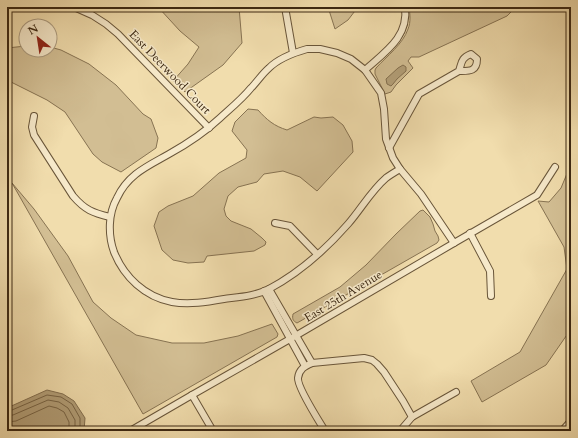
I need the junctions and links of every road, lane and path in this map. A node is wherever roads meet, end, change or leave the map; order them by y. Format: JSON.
{"nodes":[{"id":1,"x":74,"y":7,"type":"edge"},
{"id":2,"x":285,"y":7,"type":"edge"},
{"id":3,"x":406,"y":7,"type":"edge"},
{"id":4,"x":293,"y":53,"type":"junction"},
{"id":5,"x":365,"y":70,"type":"junction"},
{"id":6,"x":459,"y":71,"type":"dead end"},
{"id":7,"x":34,"y":116,"type":"dead end"},
{"id":8,"x":209,"y":128,"type":"junction"},
{"id":9,"x":389,"y":148,"type":"junction"},
{"id":10,"x":555,"y":167,"type":"dead end"},
{"id":11,"x":400,"y":168,"type":"junction"},
{"id":12,"x":110,"y":217,"type":"junction"},
{"id":13,"x":275,"y":223,"type":"dead end"},
{"id":14,"x":470,"y":233,"type":"junction"},
{"id":15,"x":454,"y":243,"type":"junction"},
{"id":16,"x":317,"y":254,"type":"junction"},
{"id":17,"x":267,"y":290,"type":"junction"},
{"id":18,"x":491,"y":296,"type":"dead end"},
{"id":19,"x":294,"y":337,"type":"junction"},
{"id":20,"x":312,"y":363,"type":"junction"},
{"id":21,"x":305,"y":366,"type":"junction"},
{"id":22,"x":456,"y":392,"type":"dead end"},
{"id":23,"x":192,"y":395,"type":"junction"},
{"id":24,"x":412,"y":417,"type":"junction"},
{"id":25,"x":571,"y":421,"type":"edge"},
{"id":26,"x":130,"y":431,"type":"edge"},
{"id":27,"x":213,"y":431,"type":"edge"},
{"id":28,"x":325,"y":431,"type":"edge"},
{"id":29,"x":400,"y":431,"type":"edge"},
{"id":30,"x":562,"y":431,"type":"edge"}],
"edges":[{"from":1,"to":8,"type":"street","name":"East Deerwood Court"},
{"from":2,"to":4,"type":"street"},
{"from":3,"to":5,"type":"street"},
{"from":4,"to":5,"type":"street"},
{"from":4,"to":8,"type":"street"},
{"from":5,"to":9,"type":"street"},
{"from":6,"to":9,"type":"street"},
{"from":7,"to":12,"type":"street"},
{"from":8,"to":12,"type":"street"},
{"from":9,"to":11,"type":"street"},
{"from":10,"to":14,"type":"street","name":"East 25th Avenue"},
{"from":11,"to":15,"type":"street"},
{"from":11,"to":16,"type":"street"},
{"from":12,"to":17,"type":"street"},
{"from":13,"to":16,"type":"street"},
{"from":14,"to":15,"type":"street","name":"East 25th Avenue"},
{"from":14,"to":18,"type":"street"},
{"from":15,"to":19,"type":"street","name":"East 25th Avenue"},
{"from":16,"to":17,"type":"street"},
{"from":17,"to":19,"type":"street"},
{"from":19,"to":20,"type":"street"},
{"from":19,"to":21,"type":"street"},
{"from":19,"to":23,"type":"street","name":"East 25th Avenue"},
{"from":20,"to":21,"type":"street"},
{"from":20,"to":24,"type":"street"},
{"from":21,"to":28,"type":"street"},
{"from":22,"to":24,"type":"street"},
{"from":23,"to":26,"type":"street","name":"East 25th Avenue"},
{"from":23,"to":27,"type":"street"},
{"from":24,"to":29,"type":"street"},
{"from":25,"to":30,"type":"street"}]}
